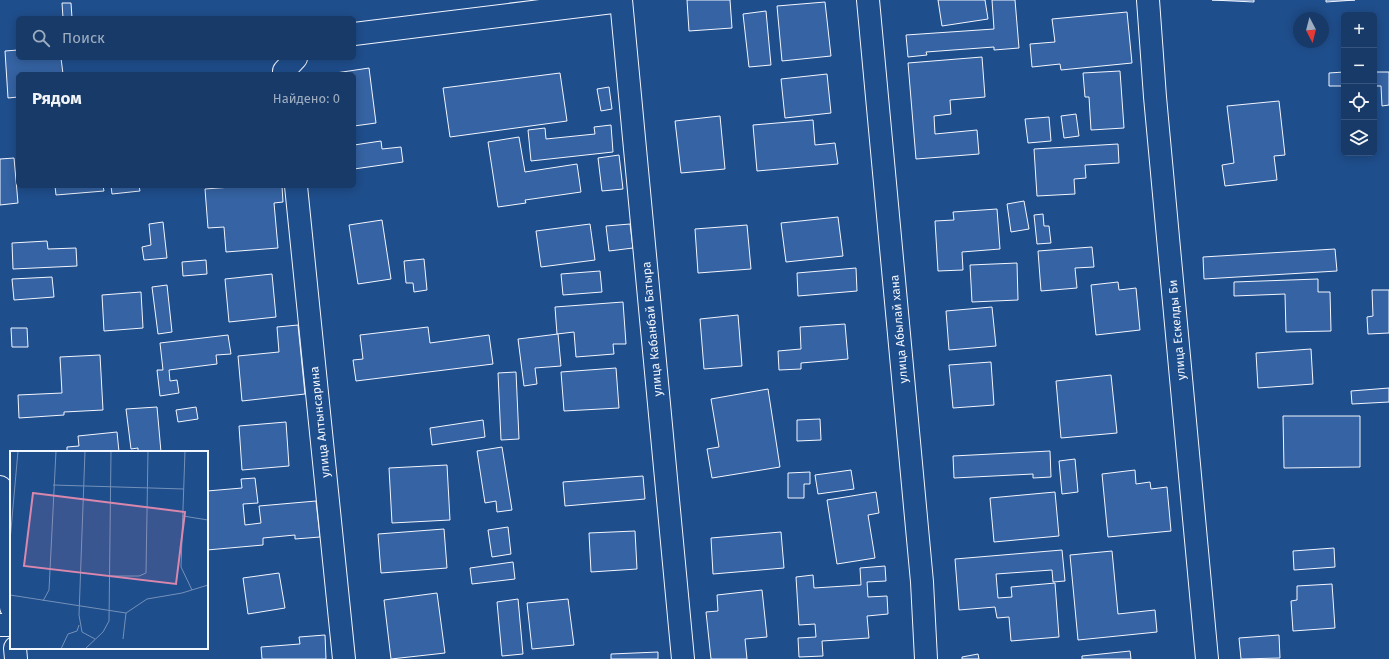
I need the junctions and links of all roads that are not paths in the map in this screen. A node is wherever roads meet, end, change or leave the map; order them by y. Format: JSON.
{"nodes":[{"id":1,"x":621,"y":0,"type":"edge"},
{"id":2,"x":868,"y":0,"type":"edge"},
{"id":3,"x":1148,"y":0,"type":"edge"},
{"id":4,"x":356,"y":34,"type":"edge"},
{"id":5,"x":296,"y":188,"type":"edge"},
{"id":6,"x":0,"y":487,"type":"edge"},
{"id":7,"x":10,"y":596,"type":"edge"},
{"id":8,"x":15,"y":649,"type":"edge"},
{"id":9,"x":16,"y":659,"type":"edge"},
{"id":10,"x":344,"y":659,"type":"edge"},
{"id":11,"x":683,"y":659,"type":"edge"},
{"id":12,"x":926,"y":659,"type":"edge"},
{"id":13,"x":1207,"y":659,"type":"edge"}],
"edges":[{"from":1,"to":4,"type":"street"},
{"from":1,"to":11,"type":"street","name":"улица Кабанбай Батыра"},
{"from":2,"to":12,"type":"street","name":"улица Абылай хана"},
{"from":3,"to":13,"type":"street","name":"улица Ескелды Би"},
{"from":5,"to":10,"type":"street","name":"улица Алтынсарина"},
{"from":6,"to":7,"type":"street"},
{"from":8,"to":9,"type":"street"}]}
